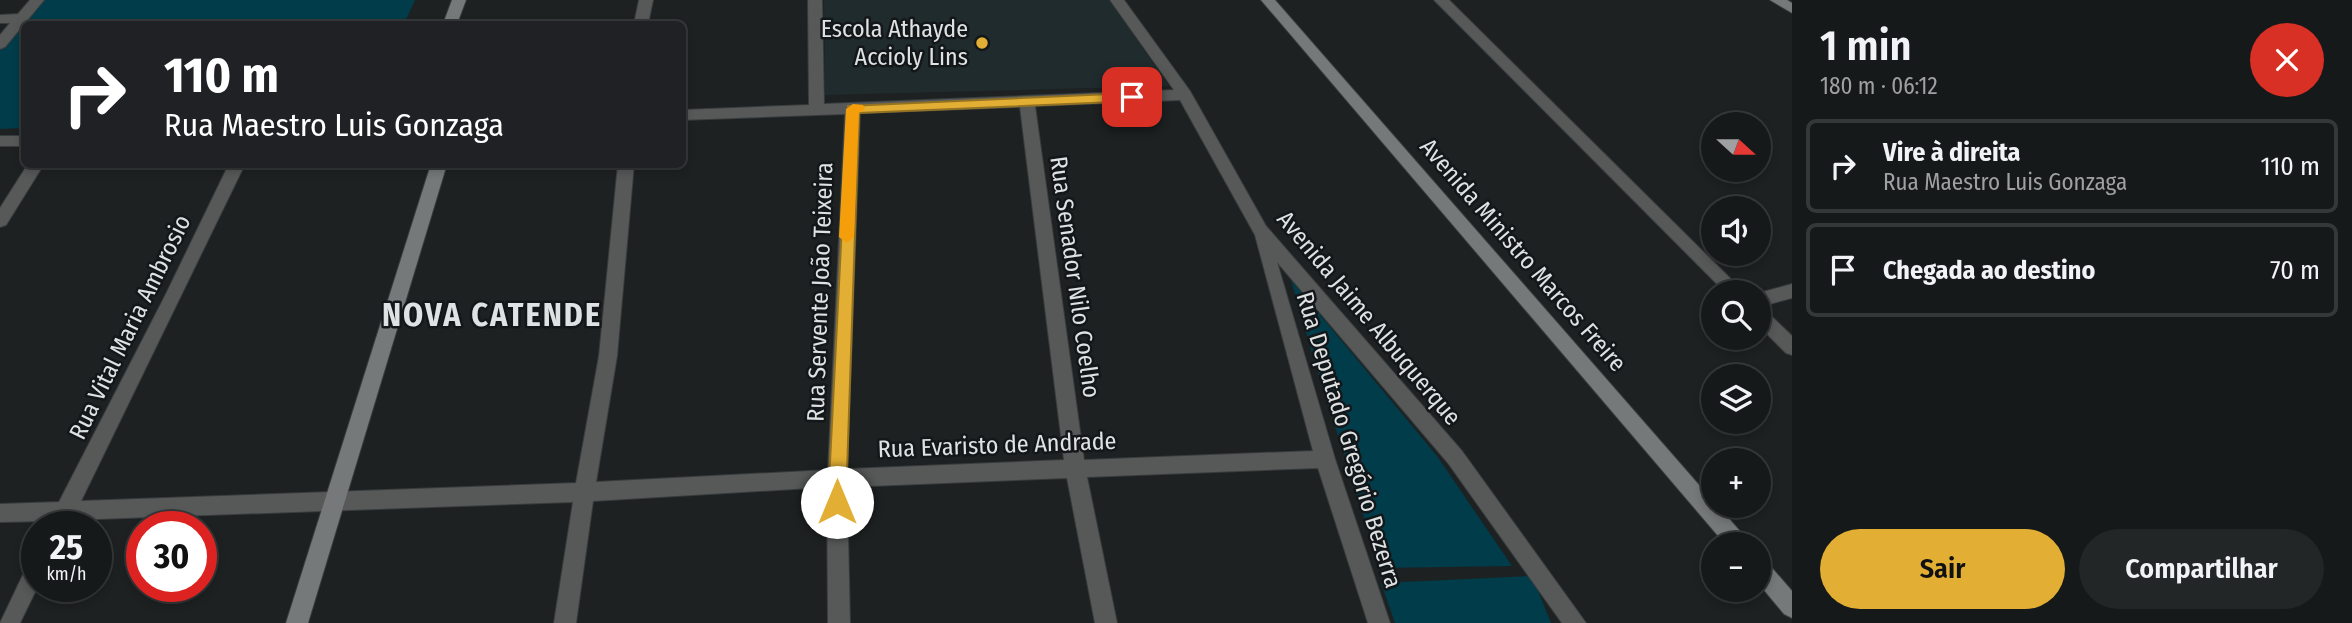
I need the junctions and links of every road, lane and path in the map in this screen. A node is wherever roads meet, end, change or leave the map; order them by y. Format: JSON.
{"nodes":[{"id":1,"x":37,"y":0,"type":"edge"},
{"id":2,"x":459,"y":0,"type":"edge"},
{"id":3,"x":646,"y":0,"type":"edge"},
{"id":4,"x":815,"y":0,"type":"edge"},
{"id":5,"x":1117,"y":0,"type":"edge"},
{"id":6,"x":1268,"y":0,"type":"edge"},
{"id":7,"x":1441,"y":0,"type":"edge"},
{"id":8,"x":1777,"y":0,"type":"edge"},
{"id":9,"x":1792,"y":9,"type":"edge"},
{"id":10,"x":22,"y":18,"type":"junction"},
{"id":11,"x":0,"y":19,"type":"edge"},
{"id":12,"x":451,"y":21,"type":"edge"},
{"id":13,"x":642,"y":21,"type":"edge"},
{"id":14,"x":0,"y":44,"type":"edge"},
{"id":15,"x":1185,"y":95,"type":"junction"},
{"id":16,"x":1027,"y":103,"type":"junction"},
{"id":17,"x":853,"y":109,"type":"junction"},
{"id":18,"x":817,"y":110,"type":"junction"},
{"id":19,"x":686,"y":115,"type":"edge"},
{"id":20,"x":0,"y":141,"type":"edge"},
{"id":21,"x":21,"y":141,"type":"edge"},
{"id":22,"x":33,"y":168,"type":"edge"},
{"id":23,"x":235,"y":168,"type":"edge"},
{"id":24,"x":438,"y":168,"type":"edge"},
{"id":25,"x":626,"y":168,"type":"edge"},
{"id":26,"x":0,"y":221,"type":"edge"},
{"id":27,"x":1261,"y":230,"type":"junction"},
{"id":28,"x":1724,"y":280,"type":"edge"},
{"id":29,"x":1792,"y":291,"type":"edge"},
{"id":30,"x":1771,"y":297,"type":"edge"},
{"id":31,"x":1771,"y":327,"type":"edge"},
{"id":32,"x":1792,"y":348,"type":"edge"},
{"id":33,"x":1325,"y":459,"type":"junction"},
{"id":34,"x":1075,"y":468,"type":"junction"},
{"id":35,"x":836,"y":478,"type":"junction"},
{"id":36,"x":584,"y":492,"type":"junction"},
{"id":37,"x":335,"y":500,"type":"junction"},
{"id":38,"x":65,"y":511,"type":"edge"},
{"id":39,"x":0,"y":513,"type":"edge"},
{"id":40,"x":21,"y":515,"type":"edge"},
{"id":41,"x":112,"y":515,"type":"edge"},
{"id":42,"x":1728,"y":532,"type":"edge"},
{"id":43,"x":1771,"y":582,"type":"edge"},
{"id":44,"x":21,"y":599,"type":"edge"},
{"id":45,"x":1792,"y":607,"type":"edge"},
{"id":46,"x":9,"y":623,"type":"edge"},
{"id":47,"x":297,"y":623,"type":"edge"},
{"id":48,"x":565,"y":623,"type":"edge"},
{"id":49,"x":839,"y":623,"type":"edge"},
{"id":50,"x":1106,"y":623,"type":"edge"},
{"id":51,"x":1379,"y":623,"type":"edge"},
{"id":52,"x":1575,"y":623,"type":"edge"}],
"edges":[{"from":1,"to":10,"type":"street"},
{"from":2,"to":12,"type":"street"},
{"from":3,"to":13,"type":"street"},
{"from":4,"to":18,"type":"street"},
{"from":5,"to":15,"type":"street","name":"Avenida Jaime Albuquerque"},
{"from":6,"to":42,"type":"street","name":"Avenida Ministro Marcos Freire"},
{"from":7,"to":28,"type":"street"},
{"from":8,"to":9,"type":"street"},
{"from":10,"to":11,"type":"street"},
{"from":10,"to":14,"type":"street"},
{"from":15,"to":16,"type":"street"},
{"from":15,"to":27,"type":"street","name":"Avenida Jaime Albuquerque"},
{"from":16,"to":17,"type":"street"},
{"from":16,"to":34,"type":"street","name":"Rua Senador Nilo Coelho"},
{"from":17,"to":18,"type":"street"},
{"from":17,"to":35,"type":"street","name":"Rua Servente João Teixeira"},
{"from":18,"to":19,"type":"street"},
{"from":20,"to":21,"type":"street"},
{"from":22,"to":26,"type":"street"},
{"from":23,"to":38,"type":"street","name":"Rua Vital Maria Ambrosio"},
{"from":24,"to":37,"type":"street"},
{"from":25,"to":36,"type":"street"},
{"from":27,"to":33,"type":"street","name":"Rua Deputado Gregório Bezerra"},
{"from":27,"to":52,"type":"street","name":"Avenida Jaime Albuquerque"},
{"from":29,"to":30,"type":"street"},
{"from":31,"to":32,"type":"street"},
{"from":33,"to":34,"type":"street","name":"Rua Evaristo de Andrade"},
{"from":33,"to":51,"type":"street","name":"Rua Deputado Gregório Bezerra"},
{"from":34,"to":35,"type":"street","name":"Rua Evaristo de Andrade"},
{"from":34,"to":50,"type":"street","name":"Rua Senador Nilo Coelho"},
{"from":35,"to":36,"type":"street","name":"Rua Evaristo de Andrade"},
{"from":35,"to":49,"type":"street","name":"Rua Servente João Teixeira"},
{"from":36,"to":37,"type":"street","name":"Rua Evaristo de Andrade"},
{"from":36,"to":48,"type":"street"},
{"from":37,"to":41,"type":"street","name":"Rua Evaristo de Andrade"},
{"from":37,"to":47,"type":"street"},
{"from":39,"to":40,"type":"street","name":"Rua Evaristo de Andrade"},
{"from":43,"to":45,"type":"street"},
{"from":44,"to":46,"type":"street"}]}
